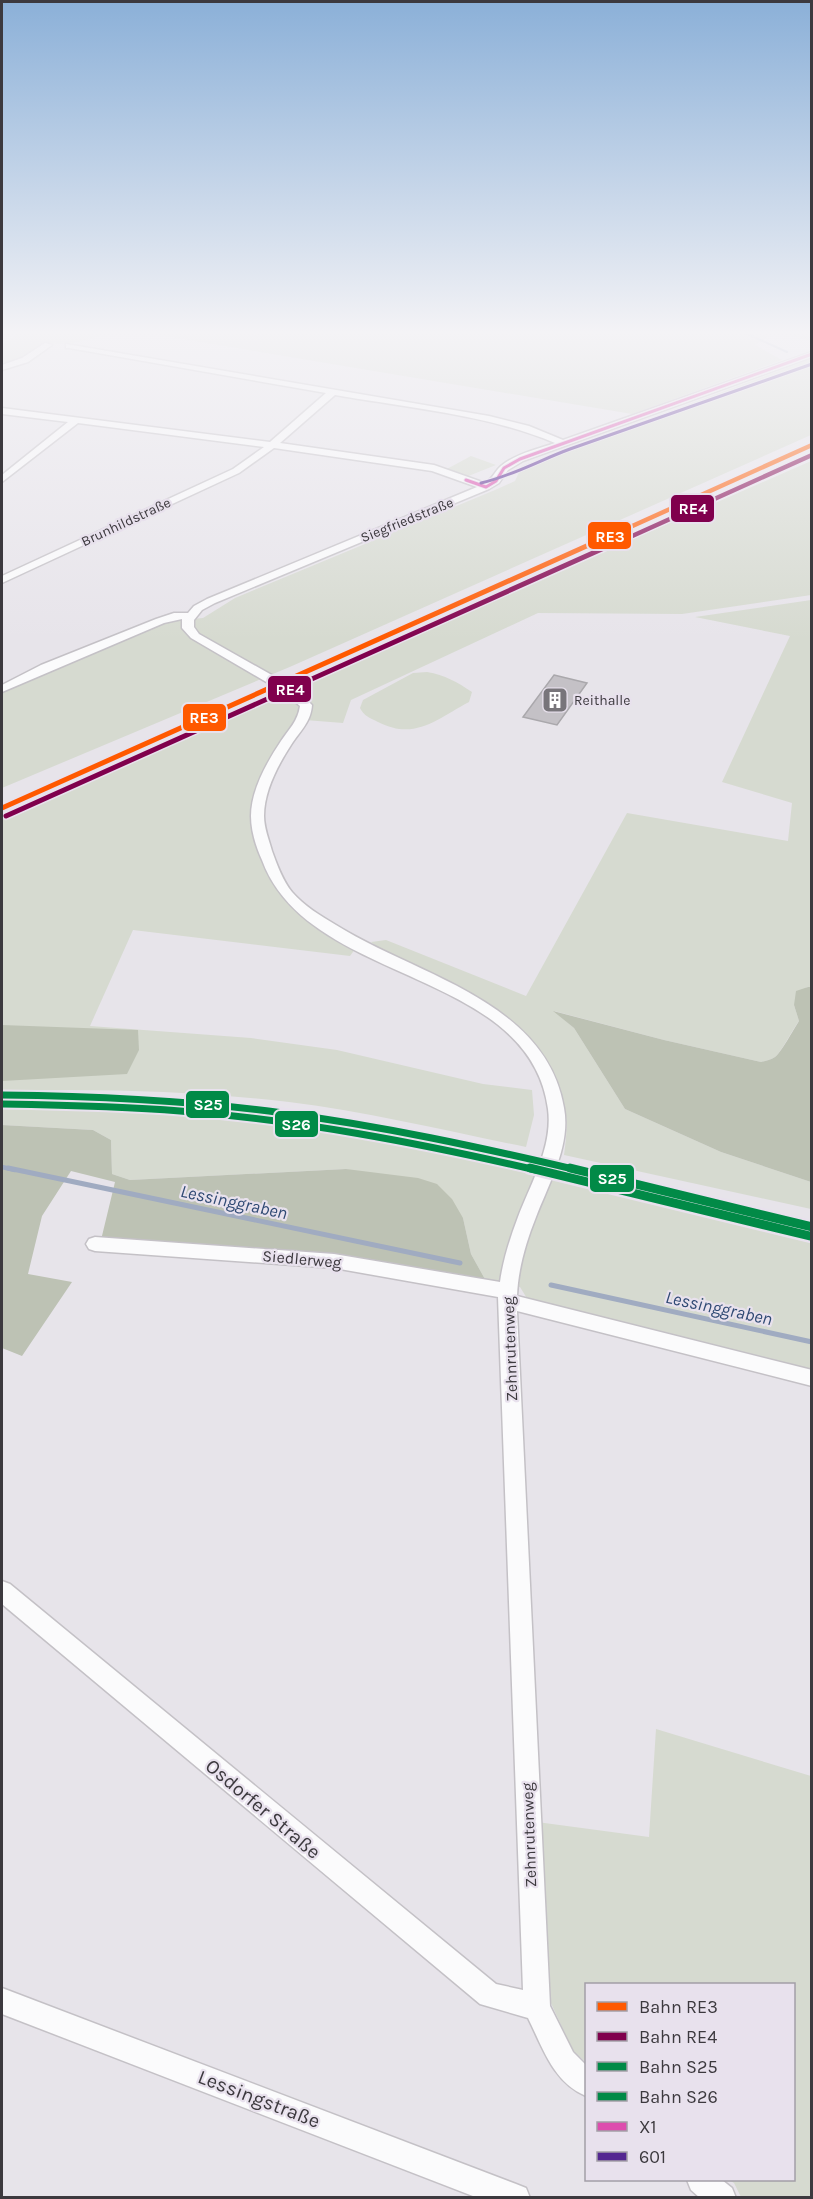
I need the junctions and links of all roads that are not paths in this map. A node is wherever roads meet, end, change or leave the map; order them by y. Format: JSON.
{"nodes":[{"id":1,"x":58,"y":435,"type":"edge"},
{"id":2,"x":191,"y":435,"type":"edge"},
{"id":3,"x":285,"y":435,"type":"edge"},
{"id":4,"x":541,"y":435,"type":"edge"},
{"id":5,"x":586,"y":435,"type":"edge"},
{"id":6,"x":562,"y":443,"type":"junction"},
{"id":7,"x":273,"y":445,"type":"junction"},
{"id":8,"x":2,"y":479,"type":"edge"},
{"id":9,"x":486,"y":487,"type":"junction"},
{"id":10,"x":2,"y":580,"type":"edge"},
{"id":11,"x":189,"y":616,"type":"junction"},
{"id":12,"x":2,"y":689,"type":"edge"},
{"id":13,"x":95,"y":1244,"type":"dead end"},
{"id":14,"x":507,"y":1296,"type":"junction"},
{"id":15,"x":812,"y":1378,"type":"edge"},
{"id":16,"x":2,"y":1591,"type":"edge"},
{"id":17,"x":2,"y":2001,"type":"edge"},
{"id":18,"x":537,"y":2007,"type":"junction"},
{"id":19,"x":585,"y":2081,"type":"edge"},
{"id":20,"x":702,"y":2181,"type":"edge"},
{"id":21,"x":722,"y":2197,"type":"edge"},
{"id":22,"x":516,"y":2198,"type":"edge"}],
"edges":[{"from":1,"to":8,"type":"street"},
{"from":2,"to":7,"type":"street"},
{"from":3,"to":7,"type":"street","name":"Brunhildstraße"},
{"from":4,"to":6,"type":"street"},
{"from":5,"to":6,"type":"street","name":"Siegfriedstraße"},
{"from":6,"to":9,"type":"street","name":"Siegfriedstraße"},
{"from":7,"to":9,"type":"street"},
{"from":7,"to":10,"type":"street","name":"Brunhildstraße"},
{"from":9,"to":11,"type":"street","name":"Siegfriedstraße"},
{"from":11,"to":12,"type":"street","name":"Siegfriedstraße"},
{"from":11,"to":14,"type":"street","name":"Zehnrutenweg"},
{"from":13,"to":14,"type":"street","name":"Siedlerweg"},
{"from":14,"to":15,"type":"street","name":"Siedlerweg"},
{"from":14,"to":18,"type":"street","name":"Zehnrutenweg"},
{"from":16,"to":18,"type":"street","name":"Osdorfer Straße"},
{"from":17,"to":22,"type":"street","name":"Lessingstraße"},
{"from":18,"to":19,"type":"street","name":"Zehnrutenweg"},
{"from":20,"to":21,"type":"street"}]}
